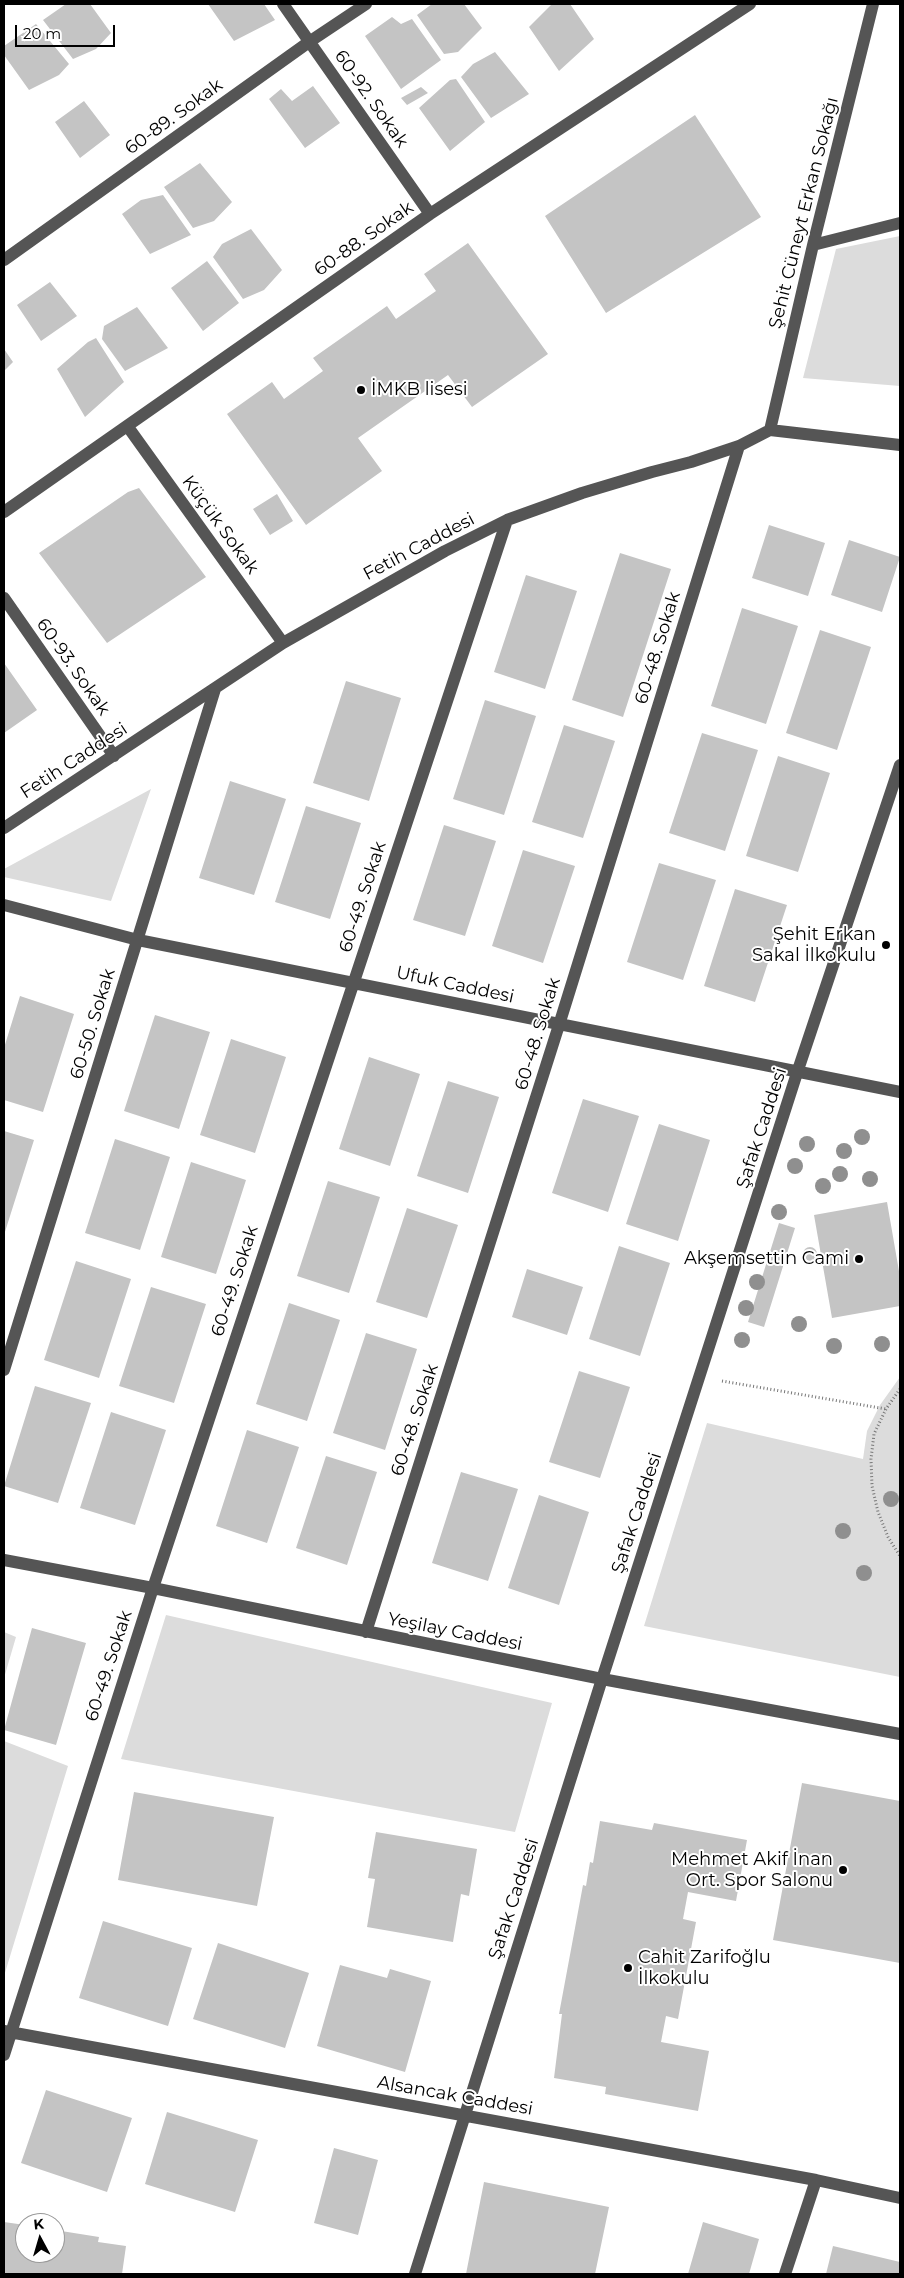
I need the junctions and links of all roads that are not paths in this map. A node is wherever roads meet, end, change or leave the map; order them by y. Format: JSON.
{"nodes":[{"id":1,"x":284,"y":4,"type":"edge"},
{"id":2,"x":366,"y":4,"type":"edge"},
{"id":3,"x":750,"y":4,"type":"edge"},
{"id":4,"x":873,"y":4,"type":"edge"},
{"id":5,"x":309,"y":42,"type":"junction"},
{"id":6,"x":430,"y":214,"type":"junction"},
{"id":7,"x":900,"y":223,"type":"edge"},
{"id":8,"x":813,"y":245,"type":"junction"},
{"id":9,"x":4,"y":260,"type":"edge"},
{"id":10,"x":128,"y":427,"type":"junction"},
{"id":11,"x":770,"y":430,"type":"junction"},
{"id":12,"x":900,"y":445,"type":"edge"},
{"id":13,"x":739,"y":446,"type":"junction"},
{"id":14,"x":4,"y":512,"type":"edge"},
{"id":15,"x":507,"y":520,"type":"junction"},
{"id":16,"x":4,"y":598,"type":"edge"},
{"id":17,"x":283,"y":643,"type":"junction"},
{"id":18,"x":215,"y":690,"type":"junction"},
{"id":19,"x":114,"y":756,"type":"junction"},
{"id":20,"x":900,"y":765,"type":"edge"},
{"id":21,"x":4,"y":828,"type":"edge"},
{"id":22,"x":4,"y":905,"type":"edge"},
{"id":23,"x":138,"y":940,"type":"junction"},
{"id":24,"x":353,"y":982,"type":"junction"},
{"id":25,"x":559,"y":1025,"type":"junction"},
{"id":26,"x":798,"y":1073,"type":"junction"},
{"id":27,"x":900,"y":1092,"type":"edge"},
{"id":28,"x":4,"y":1370,"type":"edge"},
{"id":29,"x":4,"y":1560,"type":"edge"},
{"id":30,"x":153,"y":1588,"type":"junction"},
{"id":31,"x":366,"y":1632,"type":"junction"},
{"id":32,"x":602,"y":1679,"type":"junction"},
{"id":33,"x":900,"y":1734,"type":"edge"},
{"id":34,"x":7,"y":2032,"type":"edge"},
{"id":35,"x":4,"y":2056,"type":"edge"},
{"id":36,"x":463,"y":2115,"type":"junction"},
{"id":37,"x":816,"y":2180,"type":"junction"},
{"id":38,"x":900,"y":2198,"type":"edge"},
{"id":39,"x":415,"y":2274,"type":"edge"},
{"id":40,"x":785,"y":2274,"type":"edge"}],
"edges":[{"from":1,"to":5,"type":"street","name":"60-92. Sokak"},
{"from":2,"to":5,"type":"street","name":"60-89. Sokak"},
{"from":3,"to":6,"type":"street","name":"60-88. Sokak"},
{"from":4,"to":8,"type":"street","name":"Şehit Cüneyt Erkan Sokağı"},
{"from":5,"to":6,"type":"street","name":"60-92. Sokak"},
{"from":5,"to":9,"type":"street","name":"60-89. Sokak"},
{"from":6,"to":10,"type":"street","name":"60-88. Sokak"},
{"from":7,"to":8,"type":"street"},
{"from":8,"to":11,"type":"street","name":"Şehit Cüneyt Erkan Sokağı"},
{"from":10,"to":14,"type":"street","name":"60-88. Sokak"},
{"from":10,"to":17,"type":"street","name":"Küçük Sokak"},
{"from":11,"to":12,"type":"street"},
{"from":11,"to":13,"type":"street","name":"Fetih Caddesi"},
{"from":13,"to":15,"type":"street","name":"Fetih Caddesi"},
{"from":13,"to":25,"type":"street","name":"60-48. Sokak"},
{"from":15,"to":17,"type":"street","name":"Fetih Caddesi"},
{"from":15,"to":24,"type":"street","name":"60-49. Sokak"},
{"from":16,"to":19,"type":"street","name":"60-93. Sokak"},
{"from":17,"to":18,"type":"street","name":"Fetih Caddesi"},
{"from":18,"to":19,"type":"street","name":"Fetih Caddesi"},
{"from":18,"to":23,"type":"street","name":"60-50. Sokak"},
{"from":19,"to":21,"type":"street","name":"Fetih Caddesi"},
{"from":20,"to":26,"type":"street","name":"Şafak Caddesi"},
{"from":22,"to":23,"type":"street","name":"Ufuk Caddesi"},
{"from":23,"to":24,"type":"street","name":"Ufuk Caddesi"},
{"from":23,"to":28,"type":"street","name":"60-50. Sokak"},
{"from":24,"to":25,"type":"street","name":"Ufuk Caddesi"},
{"from":24,"to":30,"type":"street","name":"60-49. Sokak"},
{"from":25,"to":26,"type":"street","name":"Ufuk Caddesi"},
{"from":25,"to":31,"type":"street","name":"60-48. Sokak"},
{"from":26,"to":27,"type":"street","name":"Ufuk Caddesi"},
{"from":26,"to":32,"type":"street","name":"Şafak Caddesi"},
{"from":29,"to":30,"type":"street","name":"Yeşilay Caddesi"},
{"from":30,"to":31,"type":"street","name":"Yeşilay Caddesi"},
{"from":30,"to":34,"type":"street","name":"60-49. Sokak"},
{"from":31,"to":32,"type":"street","name":"Yeşilay Caddesi"},
{"from":32,"to":33,"type":"street","name":"Yeşilay Caddesi"},
{"from":32,"to":36,"type":"street","name":"Şafak Caddesi"},
{"from":34,"to":35,"type":"street","name":"60-49. Sokak"},
{"from":34,"to":36,"type":"street","name":"Alsancak Caddesi"},
{"from":36,"to":37,"type":"street","name":"Alsancak Caddesi"},
{"from":36,"to":39,"type":"street","name":"Şafak Caddesi"},
{"from":37,"to":38,"type":"street","name":"Alsancak Caddesi"},
{"from":37,"to":40,"type":"street"}]}
